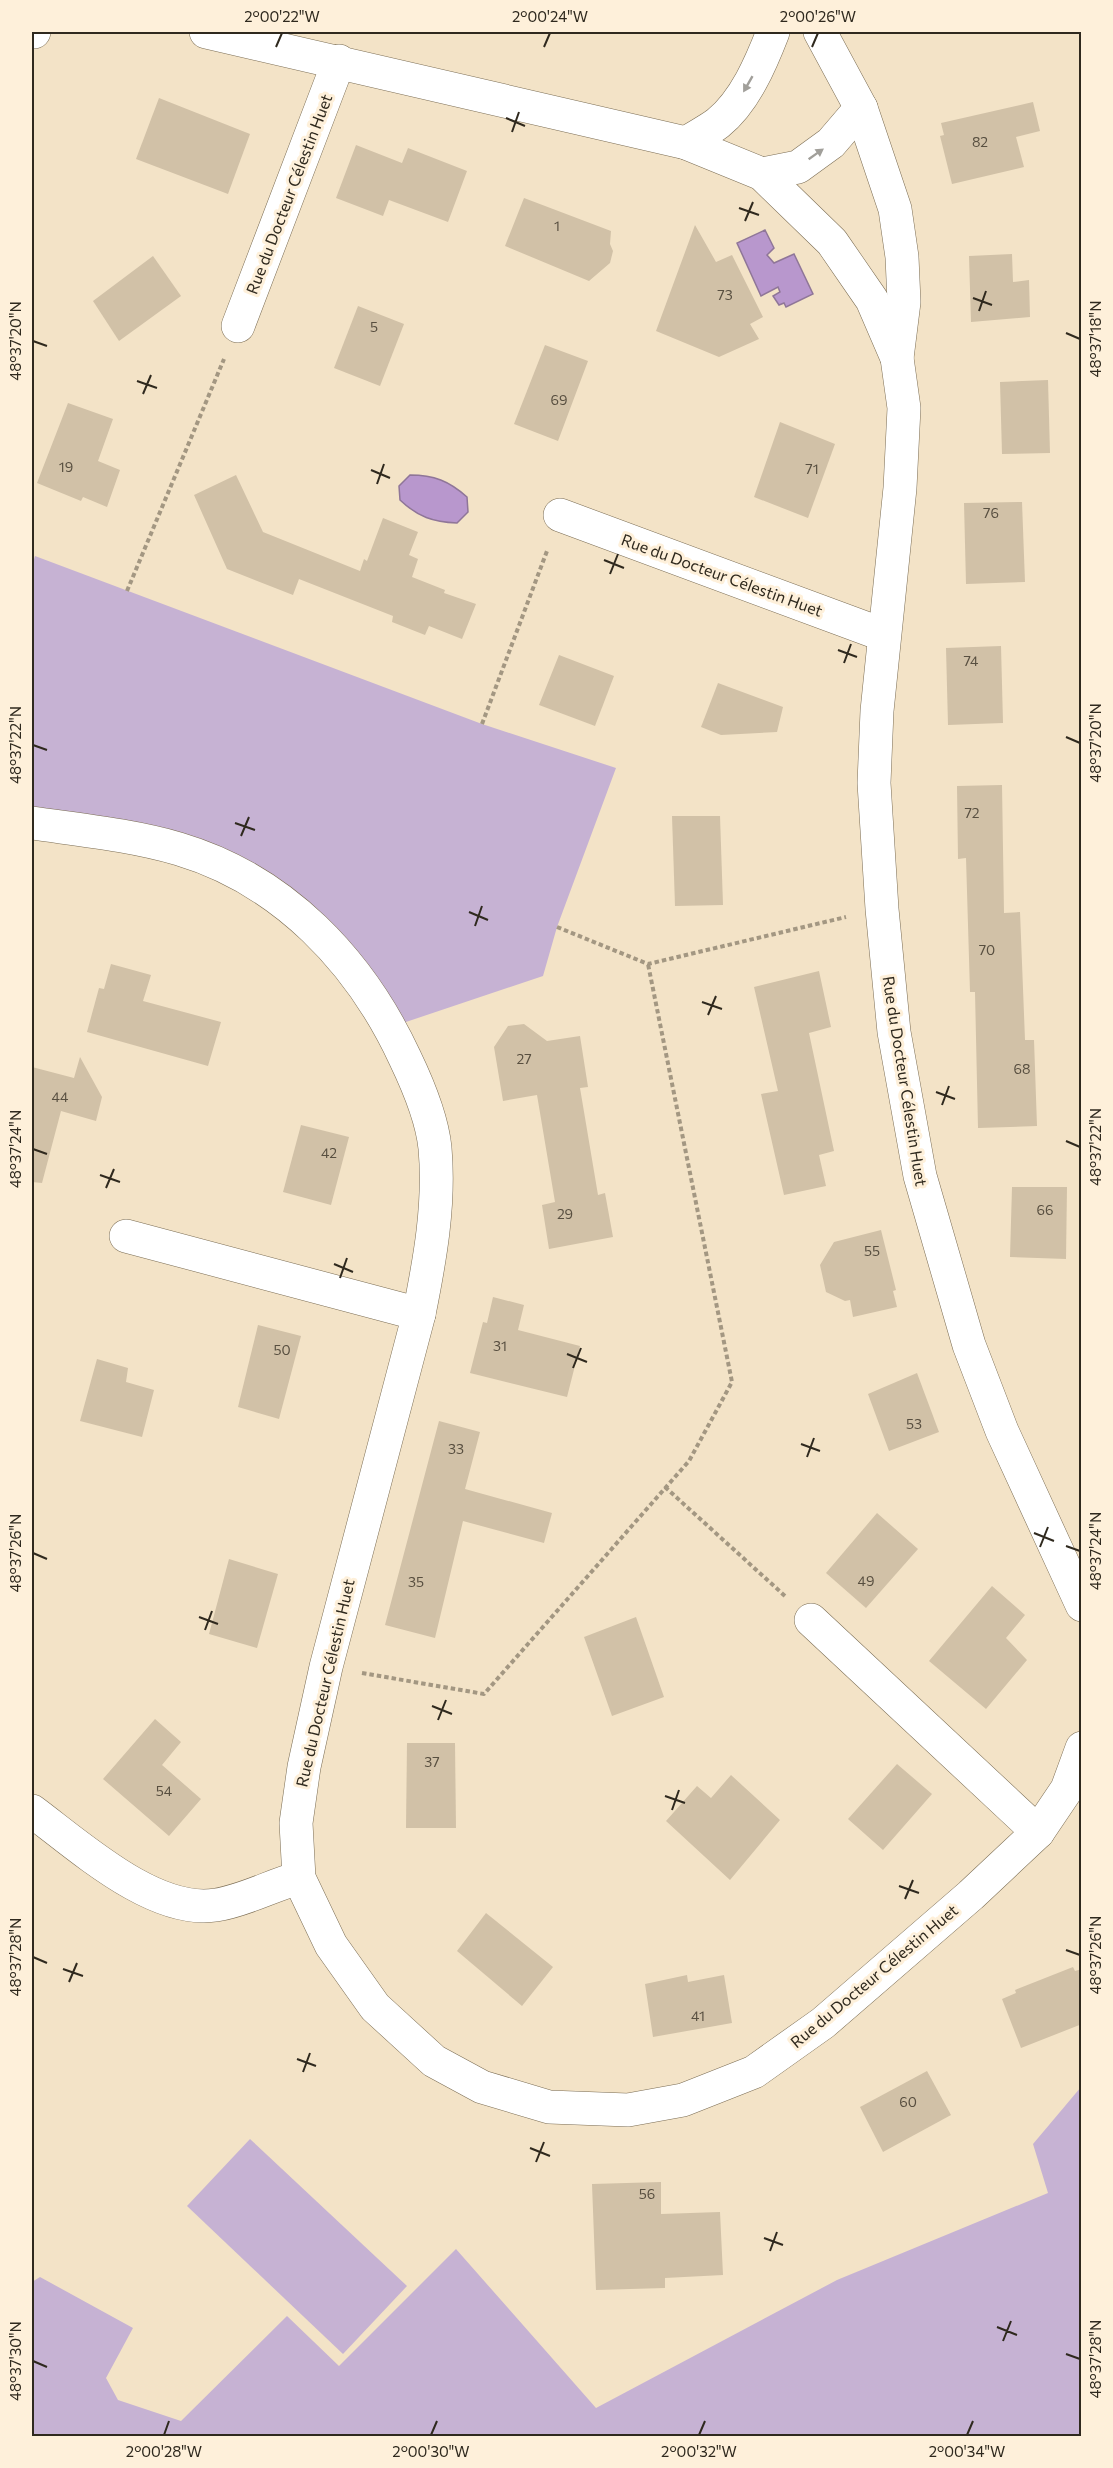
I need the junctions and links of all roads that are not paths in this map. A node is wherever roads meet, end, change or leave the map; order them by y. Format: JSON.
{"nodes":[{"id":1,"x":206,"y":32,"type":"edge"},
{"id":2,"x":773,"y":32,"type":"edge"},
{"id":3,"x":820,"y":32,"type":"edge"},
{"id":4,"x":339,"y":61,"type":"junction"},
{"id":5,"x":861,"y":108,"type":"junction"},
{"id":6,"x":686,"y":143,"type":"junction"},
{"id":7,"x":762,"y":174,"type":"junction"},
{"id":8,"x":238,"y":326,"type":"road end"},
{"id":9,"x":897,"y":358,"type":"junction"},
{"id":10,"x":560,"y":515,"type":"road end"},
{"id":11,"x":884,"y":636,"type":"junction"},
{"id":12,"x":32,"y":823,"type":"edge"},
{"id":13,"x":126,"y":1236,"type":"dead end"},
{"id":14,"x":419,"y":1314,"type":"junction"},
{"id":15,"x":1082,"y":1605,"type":"edge"},
{"id":16,"x":811,"y":1620,"type":"road end"},
{"id":17,"x":1082,"y":1748,"type":"edge"},
{"id":18,"x":38,"y":1815,"type":"edge"},
{"id":19,"x":1038,"y":1832,"type":"junction"},
{"id":20,"x":299,"y":1878,"type":"junction"}],
"edges":[{"from":1,"to":4,"type":"street","name":"Rue du Docteur Célestin Huet"},
{"from":2,"to":6,"type":"street","one_way":true},
{"from":3,"to":5,"type":"street","name":"Rue du Docteur Célestin Huet"},
{"from":4,"to":6,"type":"street","name":"Rue du Docteur Célestin Huet"},
{"from":4,"to":8,"type":"street","name":"Rue du Docteur Célestin Huet"},
{"from":7,"to":5,"type":"street","one_way":true},
{"from":5,"to":9,"type":"street","name":"Rue du Docteur Célestin Huet"},
{"from":6,"to":7,"type":"street","name":"Rue du Docteur Célestin Huet"},
{"from":7,"to":9,"type":"street","name":"Rue du Docteur Célestin Huet"},
{"from":9,"to":11,"type":"street","name":"Rue du Docteur Célestin Huet"},
{"from":10,"to":11,"type":"street","name":"Rue du Docteur Célestin Huet"},
{"from":11,"to":15,"type":"street","name":"Rue du Docteur Célestin Huet"},
{"from":12,"to":14,"type":"street","name":"Rue du Docteur Célestin Huet"},
{"from":13,"to":14,"type":"street"},
{"from":14,"to":20,"type":"street","name":"Rue du Docteur Célestin Huet"},
{"from":16,"to":19,"type":"street"},
{"from":17,"to":19,"type":"street","name":"Rue du Docteur Célestin Huet"},
{"from":18,"to":20,"type":"street"},
{"from":19,"to":20,"type":"street","name":"Rue du Docteur Célestin Huet"}]}
